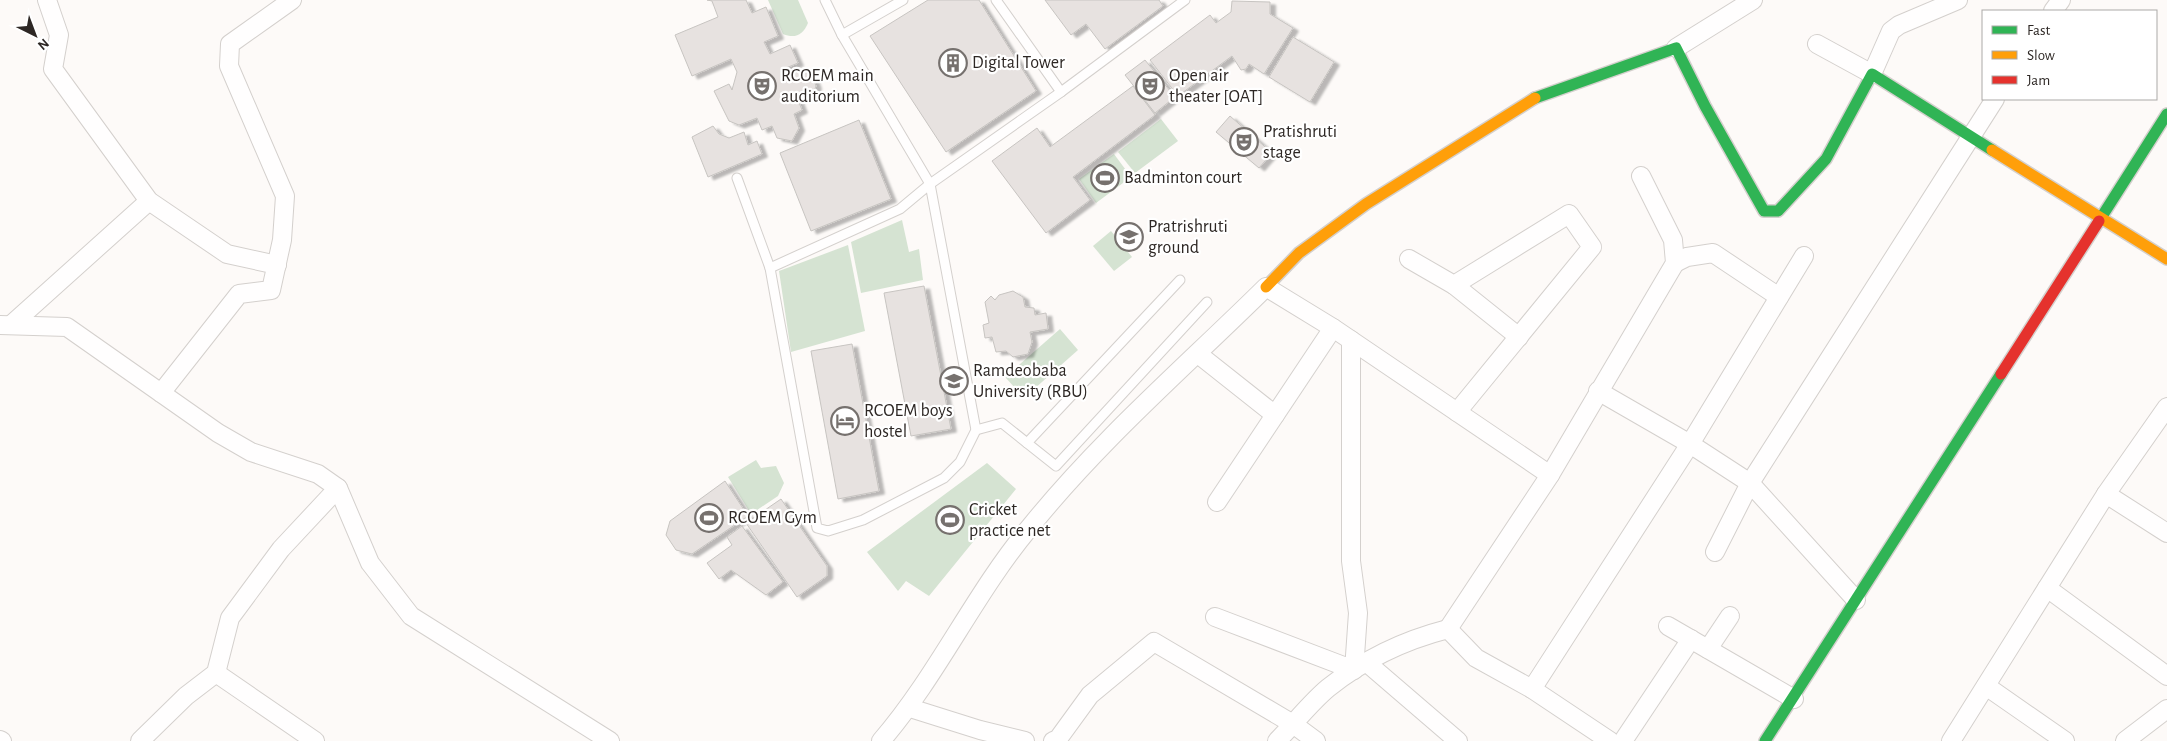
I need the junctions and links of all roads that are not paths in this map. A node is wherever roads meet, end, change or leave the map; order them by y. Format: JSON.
{"nodes":[{"id":1,"x":47,"y":0,"type":"edge"},
{"id":2,"x":292,"y":0,"type":"edge"},
{"id":3,"x":825,"y":0,"type":"edge"},
{"id":4,"x":903,"y":0,"type":"edge"},
{"id":5,"x":996,"y":0,"type":"edge"},
{"id":6,"x":1184,"y":0,"type":"edge"},
{"id":7,"x":1753,"y":0,"type":"edge"},
{"id":8,"x":1958,"y":0,"type":"edge"},
{"id":9,"x":842,"y":35,"type":"junction"},
{"id":10,"x":1818,"y":44,"type":"dead end"},
{"id":11,"x":1676,"y":48,"type":"junction"},
{"id":12,"x":1872,"y":74,"type":"junction"},
{"id":13,"x":1061,"y":92,"type":"junction"},
{"id":14,"x":1994,"y":100,"type":"edge"},
{"id":15,"x":2167,"y":114,"type":"edge"},
{"id":16,"x":1971,"y":136,"type":"junction"},
{"id":17,"x":1641,"y":176,"type":"dead end"},
{"id":18,"x":737,"y":178,"type":"dead end"},
{"id":19,"x":930,"y":184,"type":"junction"},
{"id":20,"x":149,"y":201,"type":"junction"},
{"id":21,"x":2101,"y":218,"type":"junction"},
{"id":22,"x":1804,"y":256,"type":"dead end"},
{"id":23,"x":1409,"y":259,"type":"dead end"},
{"id":24,"x":2167,"y":259,"type":"edge"},
{"id":25,"x":1675,"y":263,"type":"junction"},
{"id":26,"x":277,"y":265,"type":"junction"},
{"id":27,"x":770,"y":268,"type":"junction"},
{"id":28,"x":1180,"y":280,"type":"dead end"},
{"id":29,"x":1454,"y":285,"type":"junction"},
{"id":30,"x":1266,"y":287,"type":"junction"},
{"id":31,"x":1779,"y":297,"type":"junction"},
{"id":32,"x":1206,"y":302,"type":"dead end"},
{"id":33,"x":6,"y":325,"type":"edge"},
{"id":34,"x":1333,"y":328,"type":"junction"},
{"id":35,"x":1519,"y":337,"type":"junction"},
{"id":36,"x":1351,"y":340,"type":"junction"},
{"id":37,"x":1198,"y":354,"type":"junction"},
{"id":38,"x":1598,"y":391,"type":"junction"},
{"id":39,"x":161,"y":393,"type":"junction"},
{"id":40,"x":2167,"y":407,"type":"edge"},
{"id":41,"x":1457,"y":412,"type":"junction"},
{"id":42,"x":1274,"y":415,"type":"junction"},
{"id":43,"x":976,"y":430,"type":"junction"},
{"id":44,"x":1027,"y":443,"type":"junction"},
{"id":45,"x":1690,"y":444,"type":"junction"},
{"id":46,"x":1550,"y":475,"type":"junction"},
{"id":47,"x":1750,"y":483,"type":"junction"},
{"id":48,"x":338,"y":488,"type":"junction"},
{"id":49,"x":2106,"y":494,"type":"junction"},
{"id":50,"x":1217,"y":502,"type":"dead end"},
{"id":51,"x":2167,"y":533,"type":"edge"},
{"id":52,"x":1715,"y":552,"type":"dead end"},
{"id":53,"x":2047,"y":588,"type":"junction"},
{"id":54,"x":1856,"y":600,"type":"junction"},
{"id":55,"x":1730,"y":616,"type":"dead end"},
{"id":56,"x":1215,"y":618,"type":"dead end"},
{"id":57,"x":1668,"y":626,"type":"dead end"},
{"id":58,"x":1448,"y":629,"type":"junction"},
{"id":59,"x":1691,"y":639,"type":"junction"},
{"id":60,"x":1708,"y":649,"type":"junction"},
{"id":61,"x":1360,"y":666,"type":"junction"},
{"id":62,"x":1827,"y":666,"type":"dead end"},
{"id":63,"x":216,"y":673,"type":"junction"},
{"id":64,"x":2167,"y":676,"type":"edge"},
{"id":65,"x":1986,"y":686,"type":"junction"},
{"id":66,"x":1532,"y":689,"type":"junction"},
{"id":67,"x":1794,"y":699,"type":"junction"},
{"id":68,"x":910,"y":708,"type":"junction"},
{"id":69,"x":2167,"y":710,"type":"edge"},
{"id":70,"x":1293,"y":724,"type":"junction"},
{"id":71,"x":140,"y":741,"type":"edge"},
{"id":72,"x":315,"y":741,"type":"edge"},
{"id":73,"x":610,"y":741,"type":"edge"},
{"id":74,"x":881,"y":741,"type":"edge"},
{"id":75,"x":1025,"y":741,"type":"edge"},
{"id":76,"x":1053,"y":741,"type":"edge"},
{"id":77,"x":1278,"y":741,"type":"edge"},
{"id":78,"x":1316,"y":741,"type":"edge"},
{"id":79,"x":1458,"y":741,"type":"edge"},
{"id":80,"x":1610,"y":741,"type":"edge"},
{"id":81,"x":1623,"y":741,"type":"edge"},
{"id":82,"x":1765,"y":741,"type":"edge"},
{"id":83,"x":1779,"y":741,"type":"edge"},
{"id":84,"x":1951,"y":741,"type":"edge"},
{"id":85,"x":2065,"y":741,"type":"edge"},
{"id":86,"x":2125,"y":741,"type":"edge"}],
"edges":[{"from":1,"to":20,"type":"street"},
{"from":2,"to":26,"type":"street"},
{"from":3,"to":9,"type":"lane"},
{"from":4,"to":9,"type":"lane"},
{"from":5,"to":13,"type":"lane"},
{"from":6,"to":13,"type":"lane"},
{"from":7,"to":11,"type":"street"},
{"from":8,"to":12,"type":"street"},
{"from":9,"to":19,"type":"lane"},
{"from":10,"to":12,"type":"street"},
{"from":11,"to":12,"type":"street"},
{"from":11,"to":30,"type":"street"},
{"from":12,"to":16,"type":"street"},
{"from":13,"to":19,"type":"lane"},
{"from":14,"to":16,"type":"street"},
{"from":15,"to":21,"type":"street"},
{"from":16,"to":21,"type":"street"},
{"from":16,"to":47,"type":"street"},
{"from":17,"to":25,"type":"street"},
{"from":18,"to":27,"type":"lane"},
{"from":19,"to":27,"type":"lane"},
{"from":19,"to":43,"type":"lane"},
{"from":20,"to":26,"type":"street"},
{"from":20,"to":33,"type":"street"},
{"from":21,"to":24,"type":"street"},
{"from":21,"to":54,"type":"street"},
{"from":22,"to":31,"type":"street"},
{"from":23,"to":29,"type":"street"},
{"from":25,"to":31,"type":"street"},
{"from":25,"to":38,"type":"street"},
{"from":26,"to":39,"type":"street"},
{"from":27,"to":43,"type":"lane"},
{"from":28,"to":44,"type":"lane"},
{"from":29,"to":35,"type":"street"},
{"from":29,"to":35,"type":"street"},
{"from":30,"to":34,"type":"street"},
{"from":30,"to":37,"type":"street"},
{"from":31,"to":45,"type":"street"},
{"from":32,"to":44,"type":"lane"},
{"from":33,"to":39,"type":"street"},
{"from":34,"to":36,"type":"street"},
{"from":34,"to":42,"type":"street"},
{"from":35,"to":41,"type":"street"},
{"from":36,"to":41,"type":"street"},
{"from":36,"to":61,"type":"street"},
{"from":37,"to":42,"type":"street"},
{"from":37,"to":68,"type":"street"},
{"from":38,"to":45,"type":"street"},
{"from":38,"to":46,"type":"street"},
{"from":39,"to":48,"type":"street"},
{"from":40,"to":49,"type":"street"},
{"from":41,"to":46,"type":"street"},
{"from":42,"to":50,"type":"street"},
{"from":43,"to":44,"type":"lane"},
{"from":45,"to":47,"type":"street"},
{"from":45,"to":66,"type":"street"},
{"from":46,"to":58,"type":"street"},
{"from":47,"to":52,"type":"street"},
{"from":47,"to":54,"type":"street"},
{"from":48,"to":63,"type":"street"},
{"from":48,"to":73,"type":"street"},
{"from":49,"to":51,"type":"street"},
{"from":49,"to":53,"type":"street"},
{"from":53,"to":64,"type":"street"},
{"from":53,"to":65,"type":"street"},
{"from":54,"to":67,"type":"street"},
{"from":55,"to":60,"type":"street"},
{"from":56,"to":61,"type":"street"},
{"from":57,"to":59,"type":"street"},
{"from":58,"to":61,"type":"street"},
{"from":58,"to":66,"type":"street"},
{"from":59,"to":60,"type":"street"},
{"from":59,"to":81,"type":"street"},
{"from":60,"to":67,"type":"street"},
{"from":61,"to":70,"type":"street"},
{"from":61,"to":79,"type":"street"},
{"from":62,"to":83,"type":"street"},
{"from":63,"to":71,"type":"street"},
{"from":63,"to":72,"type":"street"},
{"from":65,"to":84,"type":"street"},
{"from":65,"to":85,"type":"street"},
{"from":66,"to":80,"type":"street"},
{"from":67,"to":82,"type":"street"},
{"from":68,"to":74,"type":"street"},
{"from":68,"to":75,"type":"street"},
{"from":69,"to":86,"type":"street"},
{"from":70,"to":76,"type":"street"},
{"from":70,"to":77,"type":"street"},
{"from":70,"to":78,"type":"street"}]}
